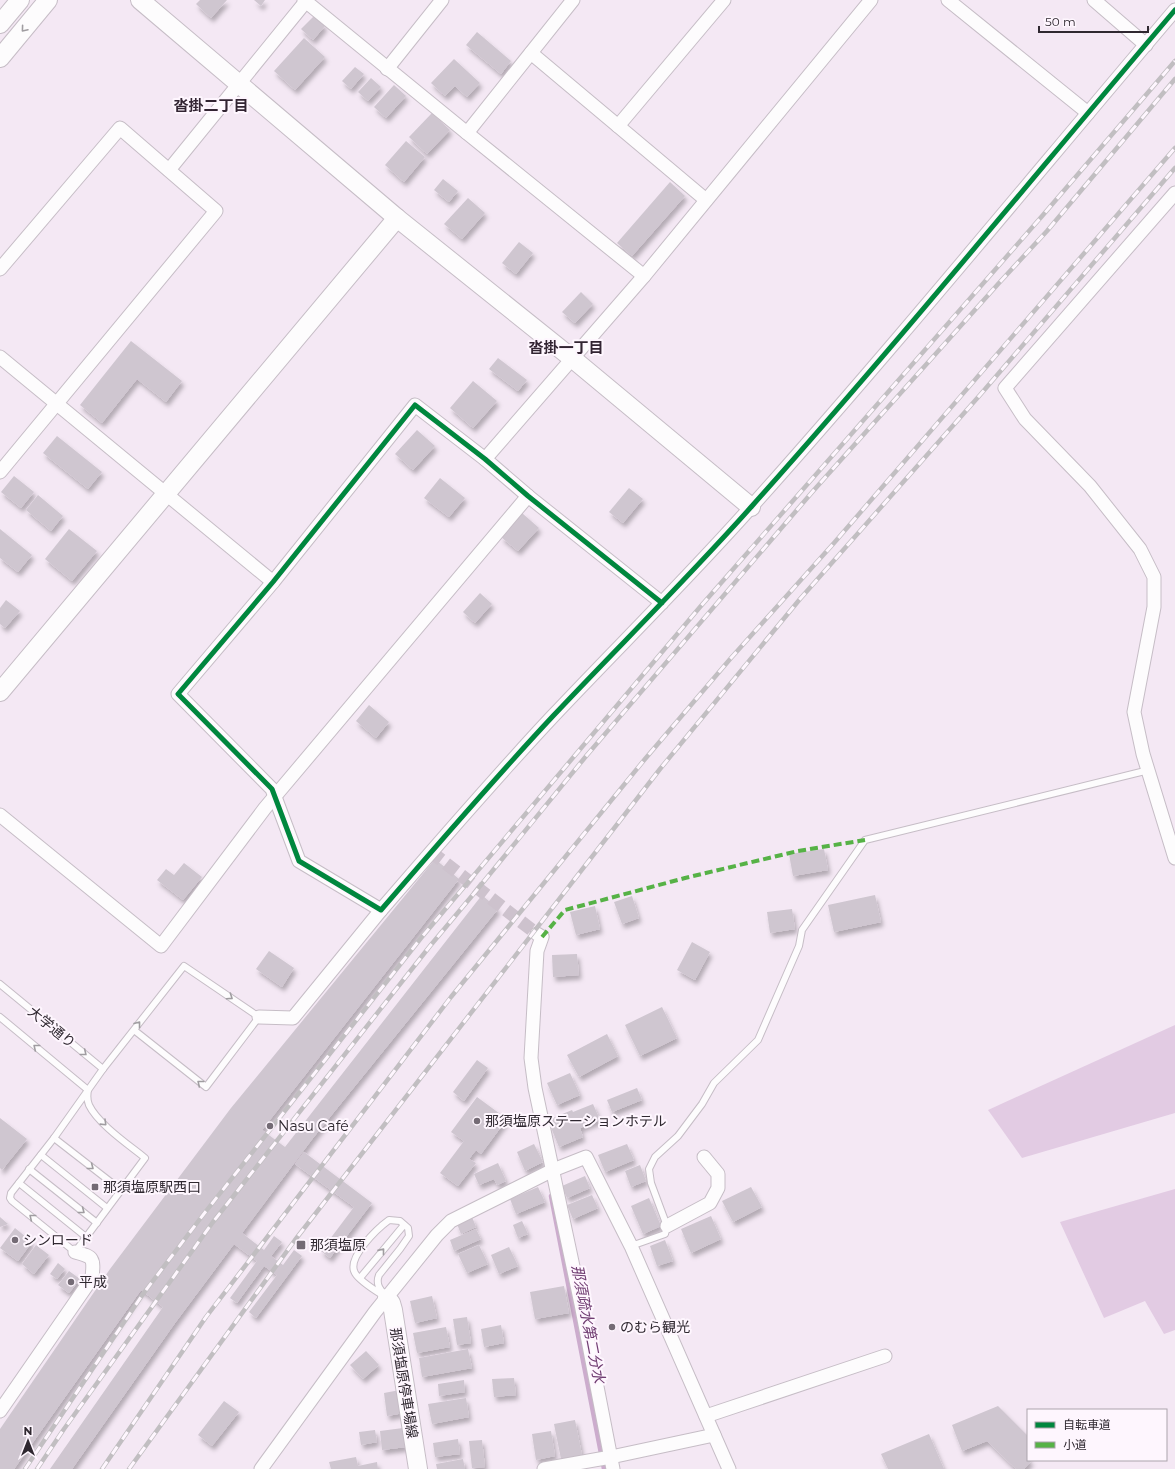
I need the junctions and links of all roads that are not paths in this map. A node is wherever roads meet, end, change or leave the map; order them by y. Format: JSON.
{"nodes":[{"id":1,"x":20,"y":0,"type":"edge"},
{"id":2,"x":48,"y":0,"type":"edge"},
{"id":3,"x":140,"y":0,"type":"edge"},
{"id":4,"x":442,"y":0,"type":"edge"},
{"id":5,"x":573,"y":0,"type":"edge"},
{"id":6,"x":724,"y":0,"type":"edge"},
{"id":7,"x":871,"y":0,"type":"edge"},
{"id":8,"x":948,"y":0,"type":"edge"},
{"id":9,"x":1094,"y":0,"type":"edge"},
{"id":10,"x":306,"y":1,"type":"edge"},
{"id":11,"x":1175,"y":10,"type":"edge"},
{"id":12,"x":0,"y":24,"type":"edge"},
{"id":13,"x":1146,"y":44,"type":"junction"},
{"id":14,"x":531,"y":54,"type":"junction"},
{"id":15,"x":0,"y":58,"type":"edge"},
{"id":16,"x":388,"y":69,"type":"junction"},
{"id":17,"x":238,"y":83,"type":"junction"},
{"id":18,"x":1088,"y":113,"type":"junction"},
{"id":19,"x":618,"y":126,"type":"junction"},
{"id":20,"x":467,"y":133,"type":"junction"},
{"id":21,"x":168,"y":170,"type":"junction"},
{"id":22,"x":1175,"y":193,"type":"edge"},
{"id":23,"x":706,"y":200,"type":"junction"},
{"id":24,"x":397,"y":218,"type":"junction"},
{"id":25,"x":0,"y":269,"type":"edge"},
{"id":26,"x":644,"y":276,"type":"junction"},
{"id":27,"x":0,"y":357,"type":"edge"},
{"id":28,"x":573,"y":359,"type":"junction"},
{"id":29,"x":57,"y":404,"type":"junction"},
{"id":30,"x":485,"y":459,"type":"junction"},
{"id":31,"x":0,"y":472,"type":"edge"},
{"id":32,"x":165,"y":493,"type":"junction"},
{"id":33,"x":528,"y":496,"type":"junction"},
{"id":34,"x":751,"y":508,"type":"junction"},
{"id":35,"x":273,"y":582,"type":"junction"},
{"id":36,"x":662,"y":603,"type":"junction"},
{"id":37,"x":0,"y":692,"type":"edge"},
{"id":38,"x":1149,"y":770,"type":"junction"},
{"id":39,"x":275,"y":798,"type":"junction"},
{"id":40,"x":0,"y":814,"type":"edge"},
{"id":41,"x":1175,"y":858,"type":"edge"},
{"id":42,"x":381,"y":910,"type":"junction"},
{"id":43,"x":537,"y":934,"type":"dead end"},
{"id":44,"x":0,"y":984,"type":"edge"},
{"id":45,"x":0,"y":1017,"type":"edge"},
{"id":46,"x":259,"y":1017,"type":"junction"},
{"id":47,"x":134,"y":1030,"type":"junction"},
{"id":48,"x":103,"y":1069,"type":"junction"},
{"id":49,"x":88,"y":1090,"type":"junction"},
{"id":50,"x":54,"y":1138,"type":"junction"},
{"id":51,"x":41,"y":1155,"type":"junction"},
{"id":52,"x":704,"y":1157,"type":"dead end"},
{"id":53,"x":29,"y":1170,"type":"junction"},
{"id":54,"x":553,"y":1170,"type":"junction"},
{"id":55,"x":19,"y":1183,"type":"junction"},
{"id":56,"x":121,"y":1190,"type":"junction"},
{"id":57,"x":107,"y":1208,"type":"junction"},
{"id":58,"x":97,"y":1223,"type":"junction"},
{"id":59,"x":404,"y":1224,"type":"junction"},
{"id":60,"x":667,"y":1226,"type":"junction"},
{"id":61,"x":86,"y":1237,"type":"junction"},
{"id":62,"x":632,"y":1246,"type":"junction"},
{"id":63,"x":75,"y":1252,"type":"junction"},
{"id":64,"x":360,"y":1278,"type":"junction"},
{"id":65,"x":387,"y":1298,"type":"junction"},
{"id":66,"x":885,"y":1356,"type":"dead end"},
{"id":67,"x":1,"y":1406,"type":"edge"},
{"id":68,"x":706,"y":1416,"type":"junction"},
{"id":69,"x":714,"y":1436,"type":"junction"},
{"id":70,"x":612,"y":1463,"type":"edge"},
{"id":71,"x":261,"y":1469,"type":"edge"},
{"id":72,"x":418,"y":1469,"type":"edge"},
{"id":73,"x":544,"y":1469,"type":"edge"},
{"id":74,"x":729,"y":1469,"type":"edge"}],
"edges":[{"from":1,"to":12,"type":"street"},
{"from":2,"to":15,"type":"street","one_way":true},
{"from":3,"to":17,"type":"street"},
{"from":4,"to":16,"type":"street"},
{"from":5,"to":14,"type":"street"},
{"from":6,"to":19,"type":"street"},
{"from":7,"to":23,"type":"street"},
{"from":8,"to":18,"type":"street"},
{"from":9,"to":13,"type":"street"},
{"from":10,"to":16,"type":"street"},
{"from":10,"to":17,"type":"street"},
{"from":11,"to":13,"type":"street"},
{"from":13,"to":18,"type":"street"},
{"from":14,"to":19,"type":"street"},
{"from":14,"to":20,"type":"street"},
{"from":16,"to":20,"type":"street"},
{"from":17,"to":21,"type":"street"},
{"from":17,"to":24,"type":"street"},
{"from":18,"to":34,"type":"street"},
{"from":19,"to":23,"type":"street"},
{"from":20,"to":26,"type":"street"},
{"from":21,"to":25,"type":"street"},
{"from":21,"to":29,"type":"street"},
{"from":22,"to":38,"type":"street"},
{"from":23,"to":26,"type":"street"},
{"from":24,"to":28,"type":"street"},
{"from":24,"to":32,"type":"street"},
{"from":26,"to":28,"type":"street"},
{"from":27,"to":29,"type":"street"},
{"from":28,"to":30,"type":"street"},
{"from":28,"to":34,"type":"street"},
{"from":29,"to":31,"type":"street"},
{"from":29,"to":32,"type":"street"},
{"from":30,"to":33,"type":"street"},
{"from":30,"to":35,"type":"street"},
{"from":32,"to":35,"type":"street"},
{"from":32,"to":37,"type":"street"},
{"from":33,"to":36,"type":"street"},
{"from":33,"to":39,"type":"street"},
{"from":34,"to":36,"type":"street"},
{"from":35,"to":39,"type":"street"},
{"from":36,"to":42,"type":"street"},
{"from":38,"to":41,"type":"street"},
{"from":38,"to":60,"type":"lane"},
{"from":39,"to":40,"type":"street"},
{"from":39,"to":42,"type":"street"},
{"from":42,"to":46,"type":"street"},
{"from":43,"to":54,"type":"street"},
{"from":44,"to":48,"type":"lane","name":"大学通り","one_way":true},
{"from":49,"to":45,"type":"lane","name":"大学通り","one_way":true},
{"from":47,"to":46,"type":"lane","one_way":true},
{"from":46,"to":47,"type":"lane","one_way":true},
{"from":47,"to":48,"type":"lane"},
{"from":48,"to":49,"type":"lane"},
{"from":49,"to":50,"type":"lane"},
{"from":49,"to":56,"type":"lane","one_way":true},
{"from":50,"to":51,"type":"lane"},
{"from":50,"to":56,"type":"lane","one_way":true},
{"from":51,"to":53,"type":"lane"},
{"from":51,"to":57,"type":"lane"},
{"from":52,"to":60,"type":"street"},
{"from":53,"to":55,"type":"lane"},
{"from":53,"to":58,"type":"lane","one_way":true},
{"from":54,"to":62,"type":"street"},
{"from":54,"to":65,"type":"street"},
{"from":54,"to":70,"type":"street"},
{"from":55,"to":61,"type":"lane"},
{"from":63,"to":55,"type":"lane","one_way":true},
{"from":56,"to":57,"type":"lane"},
{"from":57,"to":58,"type":"lane"},
{"from":58,"to":61,"type":"lane"},
{"from":64,"to":59,"type":"lane","one_way":true},
{"from":59,"to":64,"type":"lane"},
{"from":59,"to":65,"type":"lane"},
{"from":60,"to":62,"type":"lane"},
{"from":61,"to":63,"type":"lane"},
{"from":62,"to":68,"type":"street"},
{"from":63,"to":67,"type":"street"},
{"from":64,"to":65,"type":"lane"},
{"from":65,"to":71,"type":"street"},
{"from":65,"to":72,"type":"street","name":"那須塩原停車場線"},
{"from":66,"to":68,"type":"street"},
{"from":68,"to":69,"type":"street"},
{"from":69,"to":70,"type":"street"},
{"from":69,"to":74,"type":"street"},
{"from":70,"to":73,"type":"street"}]}
